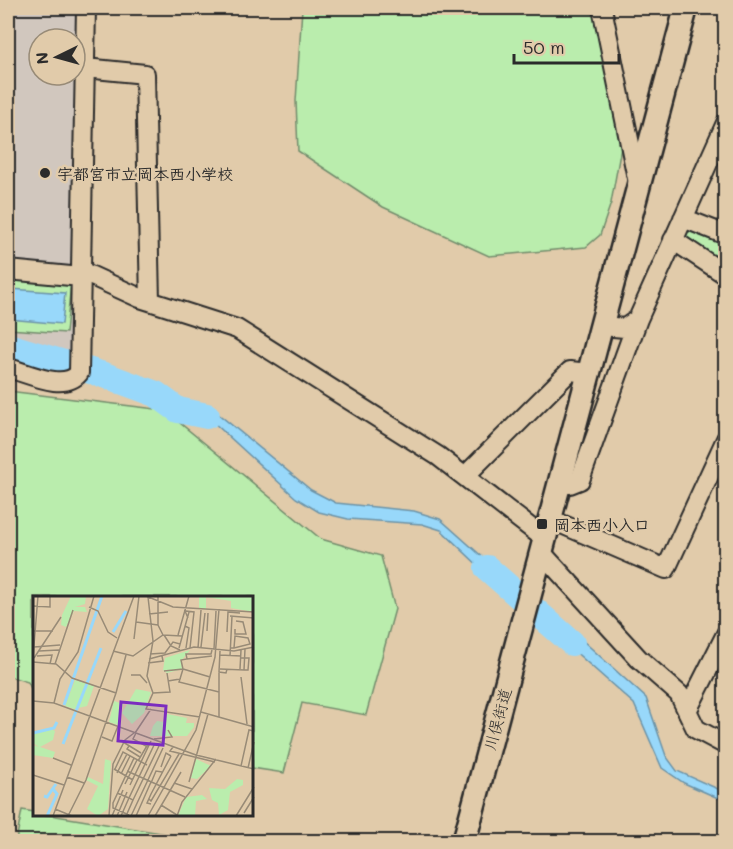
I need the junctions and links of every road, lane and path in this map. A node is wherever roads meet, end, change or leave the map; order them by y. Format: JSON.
{"nodes":[{"id":1,"x":86,"y":8,"type":"edge"},
{"id":2,"x":602,"y":8,"type":"edge"},
{"id":3,"x":686,"y":8,"type":"edge"},
{"id":4,"x":86,"y":27,"type":"edge"},
{"id":5,"x":87,"y":68,"type":"edge"},
{"id":6,"x":85,"y":87,"type":"edge"},
{"id":7,"x":726,"y":123,"type":"edge"},
{"id":8,"x":720,"y":147,"type":"edge"},
{"id":9,"x":639,"y":185,"type":"junction"},
{"id":10,"x":683,"y":218,"type":"junction"},
{"id":11,"x":726,"y":235,"type":"edge"},
{"id":12,"x":673,"y":240,"type":"junction"},
{"id":13,"x":8,"y":270,"type":"edge"},
{"id":14,"x":81,"y":274,"type":"junction"},
{"id":15,"x":726,"y":275,"type":"edge"},
{"id":16,"x":150,"y":301,"type":"junction"},
{"id":17,"x":638,"y":319,"type":"junction"},
{"id":18,"x":602,"y":326,"type":"junction"},
{"id":19,"x":8,"y":368,"type":"edge"},
{"id":20,"x":589,"y":373,"type":"junction"},
{"id":21,"x":726,"y":440,"type":"edge"},
{"id":22,"x":465,"y":476,"type":"junction"},
{"id":23,"x":560,"y":483,"type":"junction"},
{"id":24,"x":545,"y":536,"type":"junction"},
{"id":25,"x":726,"y":634,"type":"edge"},
{"id":26,"x":687,"y":711,"type":"junction"},
{"id":27,"x":726,"y":744,"type":"edge"},
{"id":28,"x":464,"y":842,"type":"edge"}],
"edges":[{"from":1,"to":4,"type":"street"},
{"from":2,"to":9,"type":"street"},
{"from":3,"to":9,"type":"main road","name":"川俣街道"},
{"from":5,"to":16,"type":"street"},
{"from":6,"to":14,"type":"street"},
{"from":7,"to":8,"type":"street"},
{"from":8,"to":10,"type":"street"},
{"from":9,"to":18,"type":"main road","name":"川俣街道"},
{"from":10,"to":11,"type":"street"},
{"from":10,"to":12,"type":"street"},
{"from":12,"to":15,"type":"street"},
{"from":12,"to":17,"type":"street"},
{"from":13,"to":14,"type":"street"},
{"from":14,"to":16,"type":"street"},
{"from":14,"to":19,"type":"street"},
{"from":16,"to":22,"type":"street"},
{"from":17,"to":18,"type":"street"},
{"from":17,"to":23,"type":"street"},
{"from":18,"to":20,"type":"main road","name":"川俣街道"},
{"from":20,"to":22,"type":"street"},
{"from":20,"to":23,"type":"main road","name":"川俣街道"},
{"from":21,"to":24,"type":"street"},
{"from":22,"to":24,"type":"street"},
{"from":23,"to":24,"type":"main road","name":"川俣街道"},
{"from":24,"to":26,"type":"street"},
{"from":24,"to":28,"type":"main road","name":"川俣街道"},
{"from":25,"to":26,"type":"street"},
{"from":26,"to":27,"type":"street"}]}
